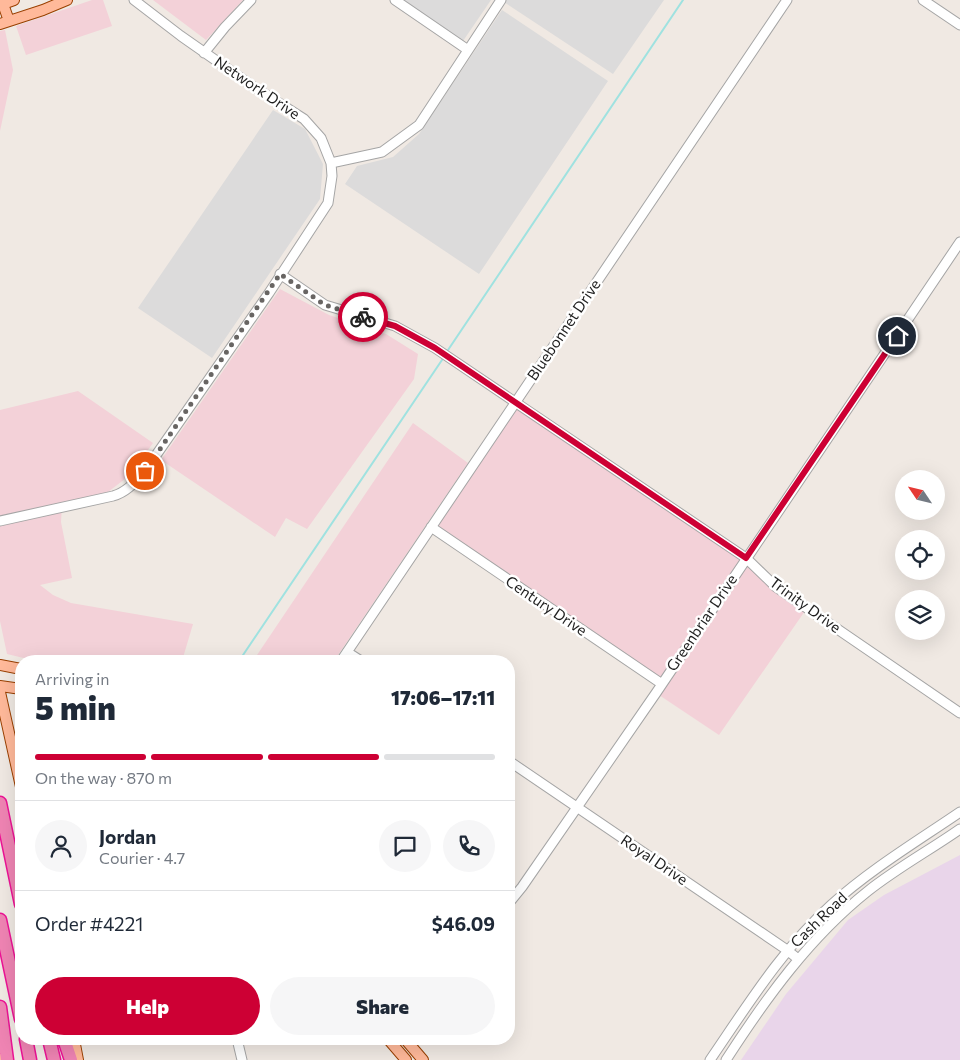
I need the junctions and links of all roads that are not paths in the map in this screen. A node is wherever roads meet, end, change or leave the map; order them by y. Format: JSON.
{"nodes":[{"id":1,"x":14,"y":0,"type":"edge"},
{"id":2,"x":67,"y":0,"type":"edge"},
{"id":3,"x":134,"y":0,"type":"edge"},
{"id":4,"x":251,"y":0,"type":"edge"},
{"id":5,"x":395,"y":0,"type":"edge"},
{"id":6,"x":501,"y":0,"type":"edge"},
{"id":7,"x":787,"y":0,"type":"edge"},
{"id":8,"x":923,"y":0,"type":"edge"},
{"id":9,"x":1,"y":5,"type":"edge"},
{"id":10,"x":4,"y":22,"type":"edge"},
{"id":11,"x":960,"y":25,"type":"edge"},
{"id":12,"x":468,"y":50,"type":"junction"},
{"id":13,"x":204,"y":53,"type":"junction"},
{"id":14,"x":331,"y":163,"type":"junction"},
{"id":15,"x":960,"y":242,"type":"edge"},
{"id":16,"x":280,"y":274,"type":"junction"},
{"id":17,"x":516,"y":402,"type":"junction"},
{"id":18,"x":0,"y":521,"type":"edge"},
{"id":19,"x":431,"y":527,"type":"junction"},
{"id":20,"x":746,"y":558,"type":"junction"},
{"id":21,"x":347,"y":652,"type":"junction"},
{"id":22,"x":345,"y":655,"type":"edge"},
{"id":23,"x":351,"y":655,"type":"edge"},
{"id":24,"x":0,"y":665,"type":"edge"},
{"id":25,"x":15,"y":668,"type":"edge"},
{"id":26,"x":662,"y":684,"type":"junction"},
{"id":27,"x":0,"y":686,"type":"edge"},
{"id":28,"x":15,"y":688,"type":"edge"},
{"id":29,"x":0,"y":692,"type":"edge"},
{"id":30,"x":2,"y":704,"type":"edge"},
{"id":31,"x":960,"y":713,"type":"edge"},
{"id":32,"x":15,"y":761,"type":"edge"},
{"id":33,"x":515,"y":765,"type":"edge"},
{"id":34,"x":0,"y":803,"type":"edge"},
{"id":35,"x":577,"y":808,"type":"junction"},
{"id":36,"x":960,"y":812,"type":"edge"},
{"id":37,"x":960,"y":829,"type":"edge"},
{"id":38,"x":909,"y":848,"type":"junction"},
{"id":39,"x":916,"y":859,"type":"junction"},
{"id":40,"x":15,"y":875,"type":"edge"},
{"id":41,"x":852,"y":888,"type":"junction"},
{"id":42,"x":515,"y":896,"type":"edge"},
{"id":43,"x":861,"y":898,"type":"junction"},
{"id":44,"x":0,"y":920,"type":"edge"},
{"id":45,"x":788,"y":950,"type":"junction"},
{"id":46,"x":798,"y":959,"type":"junction"},
{"id":47,"x":15,"y":991,"type":"edge"},
{"id":48,"x":0,"y":1007,"type":"edge"},
{"id":49,"x":721,"y":1044,"type":"junction"},
{"id":50,"x":27,"y":1045,"type":"edge"},
{"id":51,"x":50,"y":1045,"type":"edge"},
{"id":52,"x":66,"y":1045,"type":"edge"},
{"id":53,"x":75,"y":1045,"type":"edge"},
{"id":54,"x":238,"y":1045,"type":"edge"},
{"id":55,"x":393,"y":1045,"type":"edge"},
{"id":56,"x":410,"y":1045,"type":"edge"},
{"id":57,"x":732,"y":1051,"type":"junction"},
{"id":58,"x":7,"y":1060,"type":"edge"},
{"id":59,"x":30,"y":1060,"type":"edge"},
{"id":60,"x":54,"y":1060,"type":"edge"},
{"id":61,"x":71,"y":1060,"type":"edge"},
{"id":62,"x":78,"y":1060,"type":"edge"},
{"id":63,"x":242,"y":1060,"type":"edge"},
{"id":64,"x":406,"y":1060,"type":"edge"},
{"id":65,"x":423,"y":1060,"type":"edge"},
{"id":66,"x":710,"y":1060,"type":"edge"},
{"id":67,"x":726,"y":1060,"type":"edge"}],
"edges":[{"from":1,"to":9,"type":"main road"},
{"from":2,"to":10,"type":"main road"},
{"from":3,"to":13,"type":"street","name":"Network Drive"},
{"from":4,"to":13,"type":"street"},
{"from":5,"to":12,"type":"street"},
{"from":6,"to":12,"type":"street"},
{"from":7,"to":17,"type":"street","name":"Bluebonnet Drive"},
{"from":8,"to":11,"type":"street"},
{"from":9,"to":10,"type":"main road"},
{"from":12,"to":14,"type":"street"},
{"from":13,"to":14,"type":"street","name":"Network Drive"},
{"from":14,"to":16,"type":"street","name":"Network Drive"},
{"from":15,"to":20,"type":"street","name":"Greenbriar Drive"},
{"from":16,"to":17,"type":"street","name":"Trinity Drive"},
{"from":16,"to":18,"type":"street","name":"Network Drive"},
{"from":17,"to":19,"type":"street","name":"Bluebonnet Drive"},
{"from":17,"to":20,"type":"street","name":"Trinity Drive"},
{"from":19,"to":21,"type":"street","name":"Bluebonnet Drive"},
{"from":19,"to":26,"type":"street","name":"Century Drive"},
{"from":20,"to":26,"type":"street","name":"Greenbriar Drive"},
{"from":20,"to":31,"type":"street","name":"Trinity Drive"},
{"from":21,"to":22,"type":"street","name":"Bluebonnet Drive"},
{"from":21,"to":23,"type":"street"},
{"from":24,"to":25,"type":"main road"},
{"from":26,"to":35,"type":"street","name":"Greenbriar Drive"},
{"from":27,"to":28,"type":"main road"},
{"from":29,"to":30,"type":"main road"},
{"from":30,"to":32,"type":"main road"},
{"from":33,"to":35,"type":"street","name":"Royal Drive"},
{"from":34,"to":40,"type":"highway"},
{"from":35,"to":42,"type":"street","name":"Greenbriar Drive"},
{"from":35,"to":45,"type":"street","name":"Royal Drive"},
{"from":36,"to":38,"type":"street","name":"Cash Road"},
{"from":37,"to":39,"type":"street","name":"Cash Road"},
{"from":38,"to":39,"type":"street"},
{"from":38,"to":41,"type":"street","name":"Cash Road"},
{"from":39,"to":43,"type":"street","name":"Cash Road"},
{"from":41,"to":43,"type":"street"},
{"from":41,"to":45,"type":"street","name":"Cash Road"},
{"from":43,"to":46,"type":"street","name":"Cash Road"},
{"from":44,"to":47,"type":"highway"},
{"from":45,"to":46,"type":"street","name":"Royal Drive"},
{"from":45,"to":49,"type":"street","name":"Cash Road"},
{"from":46,"to":57,"type":"street","name":"Cash Road"},
{"from":48,"to":58,"type":"highway"},
{"from":49,"to":57,"type":"street"},
{"from":49,"to":66,"type":"street","name":"Cash Road"},
{"from":50,"to":59,"type":"highway"},
{"from":51,"to":60,"type":"highway"},
{"from":52,"to":61,"type":"highway"},
{"from":53,"to":62,"type":"main road"},
{"from":54,"to":63,"type":"street"},
{"from":55,"to":64,"type":"main road"},
{"from":56,"to":65,"type":"main road"},
{"from":57,"to":67,"type":"street","name":"Cash Road"}]}
